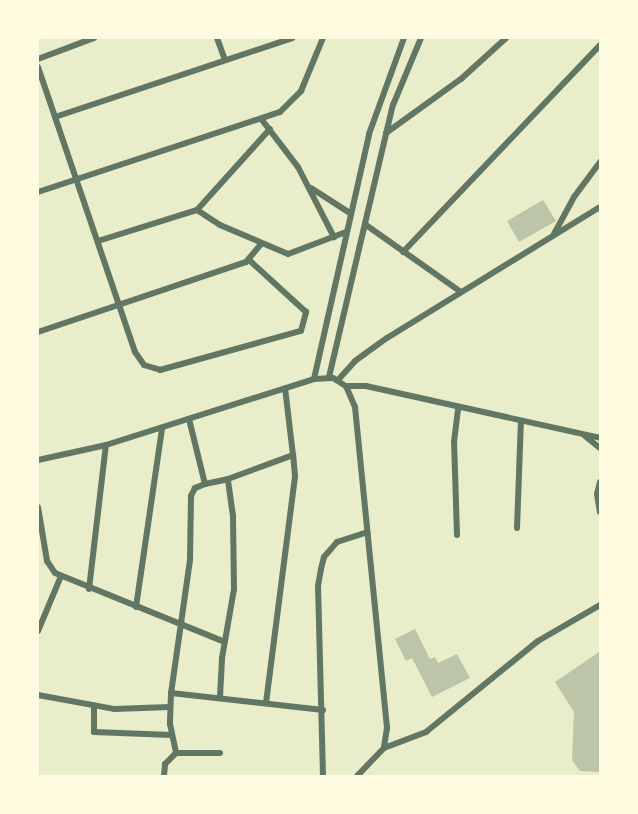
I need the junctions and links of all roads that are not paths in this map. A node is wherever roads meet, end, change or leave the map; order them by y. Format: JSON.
{"nodes":[{"id":1,"x":94,"y":38,"type":"edge"},
{"id":2,"x":217,"y":38,"type":"edge"},
{"id":3,"x":292,"y":38,"type":"edge"},
{"id":4,"x":323,"y":38,"type":"edge"},
{"id":5,"x":404,"y":38,"type":"edge"},
{"id":6,"x":421,"y":38,"type":"edge"},
{"id":7,"x":506,"y":38,"type":"edge"},
{"id":8,"x":600,"y":45,"type":"edge"},
{"id":9,"x":38,"y":59,"type":"edge"},
{"id":10,"x":225,"y":60,"type":"junction"},
{"id":11,"x":38,"y":67,"type":"edge"},
{"id":12,"x":55,"y":117,"type":"junction"},
{"id":13,"x":262,"y":120,"type":"junction"},
{"id":14,"x":270,"y":129,"type":"junction"},
{"id":15,"x":386,"y":133,"type":"junction"},
{"id":16,"x":600,"y":162,"type":"edge"},
{"id":17,"x":77,"y":178,"type":"junction"},
{"id":18,"x":310,"y":188,"type":"junction"},
{"id":19,"x":38,"y":192,"type":"edge"},
{"id":20,"x":600,"y":207,"type":"edge"},
{"id":21,"x":197,"y":210,"type":"junction"},
{"id":22,"x":350,"y":213,"type":"junction"},
{"id":23,"x":366,"y":225,"type":"junction"},
{"id":24,"x":346,"y":232,"type":"junction"},
{"id":25,"x":554,"y":234,"type":"junction"},
{"id":26,"x":334,"y":237,"type":"junction"},
{"id":27,"x":98,"y":241,"type":"junction"},
{"id":28,"x":261,"y":244,"type":"junction"},
{"id":29,"x":403,"y":252,"type":"junction"},
{"id":30,"x":249,"y":260,"type":"junction"},
{"id":31,"x":461,"y":291,"type":"junction"},
{"id":32,"x":119,"y":305,"type":"junction"},
{"id":33,"x":38,"y":332,"type":"edge"},
{"id":34,"x":329,"y":377,"type":"junction"},
{"id":35,"x":314,"y":379,"type":"junction"},
{"id":36,"x":338,"y":380,"type":"junction"},
{"id":37,"x":346,"y":386,"type":"junction"},
{"id":38,"x":285,"y":388,"type":"junction"},
{"id":39,"x":458,"y":408,"type":"junction"},
{"id":40,"x":189,"y":419,"type":"junction"},
{"id":41,"x":521,"y":421,"type":"junction"},
{"id":42,"x":162,"y":428,"type":"junction"},
{"id":43,"x":582,"y":434,"type":"junction"},
{"id":44,"x":600,"y":438,"type":"edge"},
{"id":45,"x":106,"y":445,"type":"junction"},
{"id":46,"x":600,"y":448,"type":"edge"},
{"id":47,"x":293,"y":455,"type":"junction"},
{"id":48,"x":38,"y":460,"type":"edge"},
{"id":49,"x":228,"y":479,"type":"junction"},
{"id":50,"x":600,"y":482,"type":"edge"},
{"id":51,"x":205,"y":484,"type":"junction"},
{"id":52,"x":38,"y":507,"type":"edge"},
{"id":53,"x":600,"y":512,"type":"edge"},
{"id":54,"x":517,"y":528,"type":"dead end"},
{"id":55,"x":367,"y":532,"type":"junction"},
{"id":56,"x":457,"y":535,"type":"dead end"},
{"id":57,"x":61,"y":576,"type":"junction"},
{"id":58,"x":89,"y":588,"type":"junction"},
{"id":59,"x":600,"y":605,"type":"edge"},
{"id":60,"x":136,"y":607,"type":"junction"},
{"id":61,"x":181,"y":622,"type":"junction"},
{"id":62,"x":38,"y":631,"type":"edge"},
{"id":63,"x":225,"y":642,"type":"junction"},
{"id":64,"x":171,"y":693,"type":"junction"},
{"id":65,"x":38,"y":695,"type":"edge"},
{"id":66,"x":220,"y":697,"type":"junction"},
{"id":67,"x":266,"y":703,"type":"junction"},
{"id":68,"x":94,"y":706,"type":"junction"},
{"id":69,"x":170,"y":706,"type":"junction"},
{"id":70,"x":322,"y":710,"type":"junction"},
{"id":71,"x":171,"y":735,"type":"junction"},
{"id":72,"x":384,"y":748,"type":"junction"},
{"id":73,"x":176,"y":753,"type":"junction"},
{"id":74,"x":220,"y":753,"type":"dead end"},
{"id":75,"x":164,"y":777,"type":"edge"},
{"id":76,"x":323,"y":777,"type":"edge"},
{"id":77,"x":357,"y":777,"type":"edge"}],
"edges":[{"from":1,"to":9,"type":"street"},
{"from":2,"to":10,"type":"street"},
{"from":3,"to":10,"type":"street"},
{"from":4,"to":13,"type":"street"},
{"from":5,"to":22,"type":"street"},
{"from":6,"to":15,"type":"street"},
{"from":7,"to":15,"type":"street"},
{"from":8,"to":29,"type":"street"},
{"from":10,"to":12,"type":"street"},
{"from":11,"to":12,"type":"street"},
{"from":12,"to":17,"type":"street"},
{"from":13,"to":14,"type":"street"},
{"from":13,"to":17,"type":"street"},
{"from":14,"to":18,"type":"street"},
{"from":14,"to":21,"type":"street"},
{"from":15,"to":23,"type":"street"},
{"from":16,"to":25,"type":"street"},
{"from":17,"to":19,"type":"street"},
{"from":17,"to":27,"type":"street"},
{"from":18,"to":22,"type":"street"},
{"from":18,"to":26,"type":"street"},
{"from":20,"to":25,"type":"street"},
{"from":21,"to":27,"type":"street"},
{"from":21,"to":28,"type":"street"},
{"from":22,"to":24,"type":"street"},
{"from":23,"to":29,"type":"street"},
{"from":23,"to":34,"type":"street"},
{"from":24,"to":26,"type":"street"},
{"from":24,"to":35,"type":"street"},
{"from":25,"to":31,"type":"street"},
{"from":26,"to":28,"type":"street"},
{"from":27,"to":32,"type":"street"},
{"from":28,"to":30,"type":"street"},
{"from":29,"to":31,"type":"street"},
{"from":30,"to":32,"type":"street"},
{"from":30,"to":32,"type":"street"},
{"from":31,"to":36,"type":"street"},
{"from":32,"to":33,"type":"street"},
{"from":34,"to":35,"type":"street"},
{"from":34,"to":36,"type":"street"},
{"from":35,"to":38,"type":"street"},
{"from":36,"to":37,"type":"street"},
{"from":37,"to":39,"type":"street"},
{"from":37,"to":55,"type":"street"},
{"from":38,"to":40,"type":"street"},
{"from":38,"to":47,"type":"street"},
{"from":39,"to":41,"type":"street"},
{"from":39,"to":56,"type":"street"},
{"from":40,"to":42,"type":"street"},
{"from":40,"to":51,"type":"street"},
{"from":41,"to":43,"type":"street"},
{"from":41,"to":54,"type":"street"},
{"from":42,"to":45,"type":"street"},
{"from":42,"to":60,"type":"street"},
{"from":43,"to":44,"type":"street"},
{"from":43,"to":46,"type":"street"},
{"from":45,"to":48,"type":"street"},
{"from":45,"to":58,"type":"street"},
{"from":47,"to":49,"type":"street"},
{"from":47,"to":67,"type":"street"},
{"from":49,"to":51,"type":"street"},
{"from":49,"to":63,"type":"street"},
{"from":50,"to":53,"type":"street"},
{"from":51,"to":61,"type":"street"},
{"from":52,"to":57,"type":"street"},
{"from":55,"to":70,"type":"street"},
{"from":55,"to":72,"type":"street"},
{"from":57,"to":58,"type":"street"},
{"from":57,"to":62,"type":"street"},
{"from":58,"to":60,"type":"street"},
{"from":59,"to":72,"type":"street"},
{"from":60,"to":61,"type":"street"},
{"from":61,"to":63,"type":"street"},
{"from":61,"to":64,"type":"street"},
{"from":63,"to":66,"type":"street"},
{"from":64,"to":66,"type":"street"},
{"from":64,"to":69,"type":"street"},
{"from":65,"to":68,"type":"street"},
{"from":66,"to":67,"type":"street"},
{"from":67,"to":70,"type":"street"},
{"from":68,"to":69,"type":"street"},
{"from":68,"to":71,"type":"street"},
{"from":69,"to":71,"type":"street"},
{"from":70,"to":76,"type":"street"},
{"from":71,"to":73,"type":"street"},
{"from":72,"to":77,"type":"street"},
{"from":73,"to":74,"type":"street"},
{"from":73,"to":75,"type":"street"}]}
